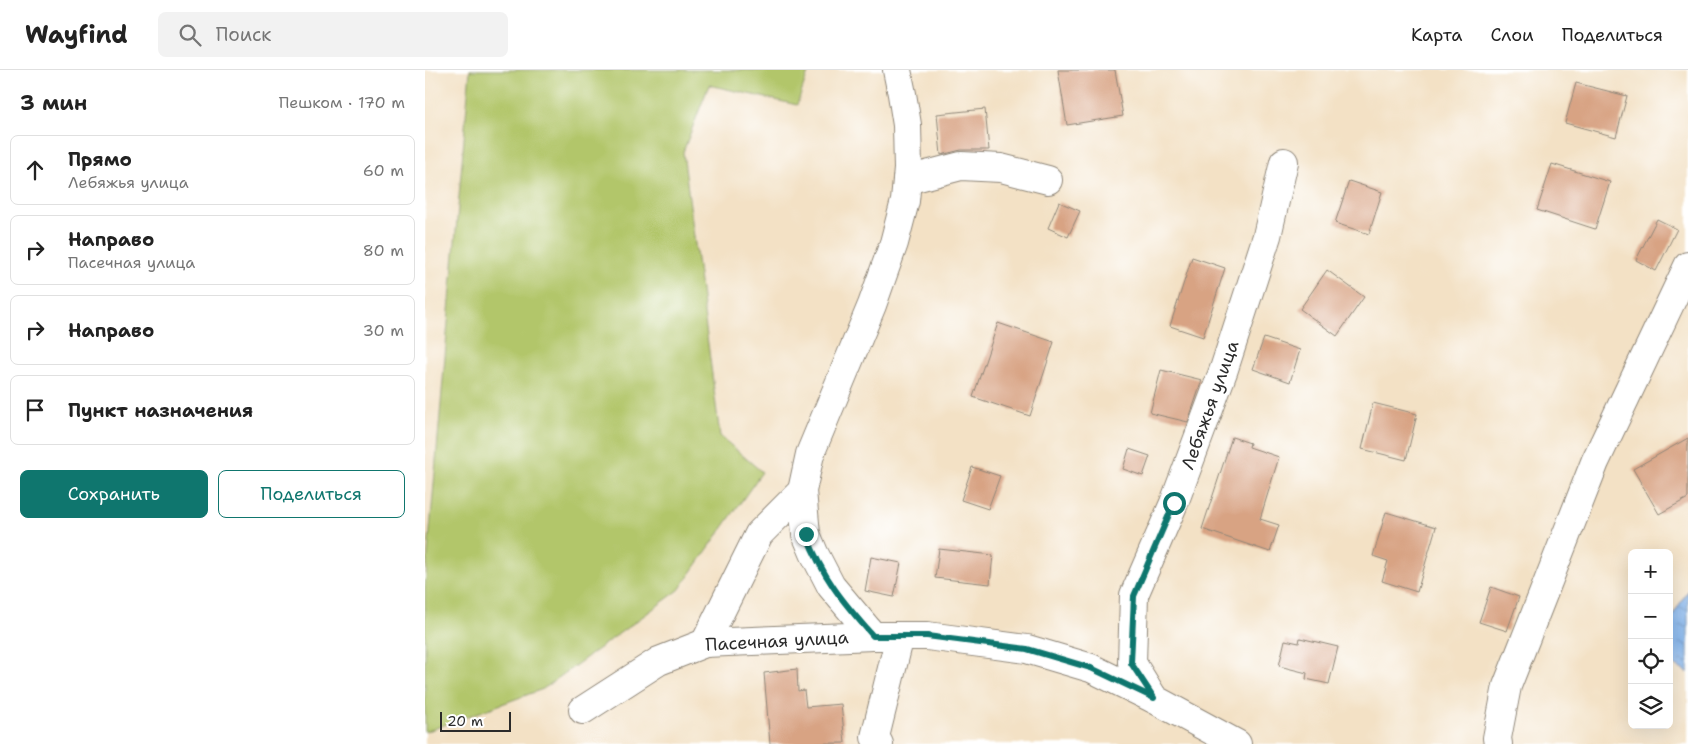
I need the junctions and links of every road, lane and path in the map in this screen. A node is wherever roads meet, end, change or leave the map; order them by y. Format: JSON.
{"nodes":[{"id":1,"x":897,"y":70,"type":"edge"},
{"id":2,"x":1284,"y":162,"type":"dead end"},
{"id":3,"x":907,"y":180,"type":"junction"},
{"id":4,"x":1048,"y":180,"type":"dead end"},
{"id":5,"x":1687,"y":270,"type":"edge"},
{"id":6,"x":802,"y":491,"type":"junction"},
{"id":7,"x":873,"y":636,"type":"junction"},
{"id":8,"x":900,"y":636,"type":"junction"},
{"id":9,"x":705,"y":643,"type":"junction"},
{"id":10,"x":1154,"y":698,"type":"junction"},
{"id":11,"x":583,"y":710,"type":"dead end"},
{"id":12,"x":879,"y":744,"type":"edge"},
{"id":13,"x":1237,"y":744,"type":"edge"},
{"id":14,"x":1498,"y":744,"type":"edge"}],
"edges":[{"from":1,"to":3,"type":"street"},
{"from":2,"to":10,"type":"street","name":"Лебяжья улица"},
{"from":3,"to":4,"type":"street"},
{"from":3,"to":6,"type":"street"},
{"from":5,"to":14,"type":"street"},
{"from":6,"to":7,"type":"street"},
{"from":6,"to":9,"type":"street"},
{"from":7,"to":8,"type":"street","name":"Пасечная улица"},
{"from":7,"to":9,"type":"street","name":"Пасечная улица"},
{"from":8,"to":10,"type":"street","name":"Пасечная улица"},
{"from":8,"to":12,"type":"street"},
{"from":9,"to":11,"type":"street","name":"Пасечная улица"},
{"from":10,"to":13,"type":"street","name":"Пасечная улица"}]}
